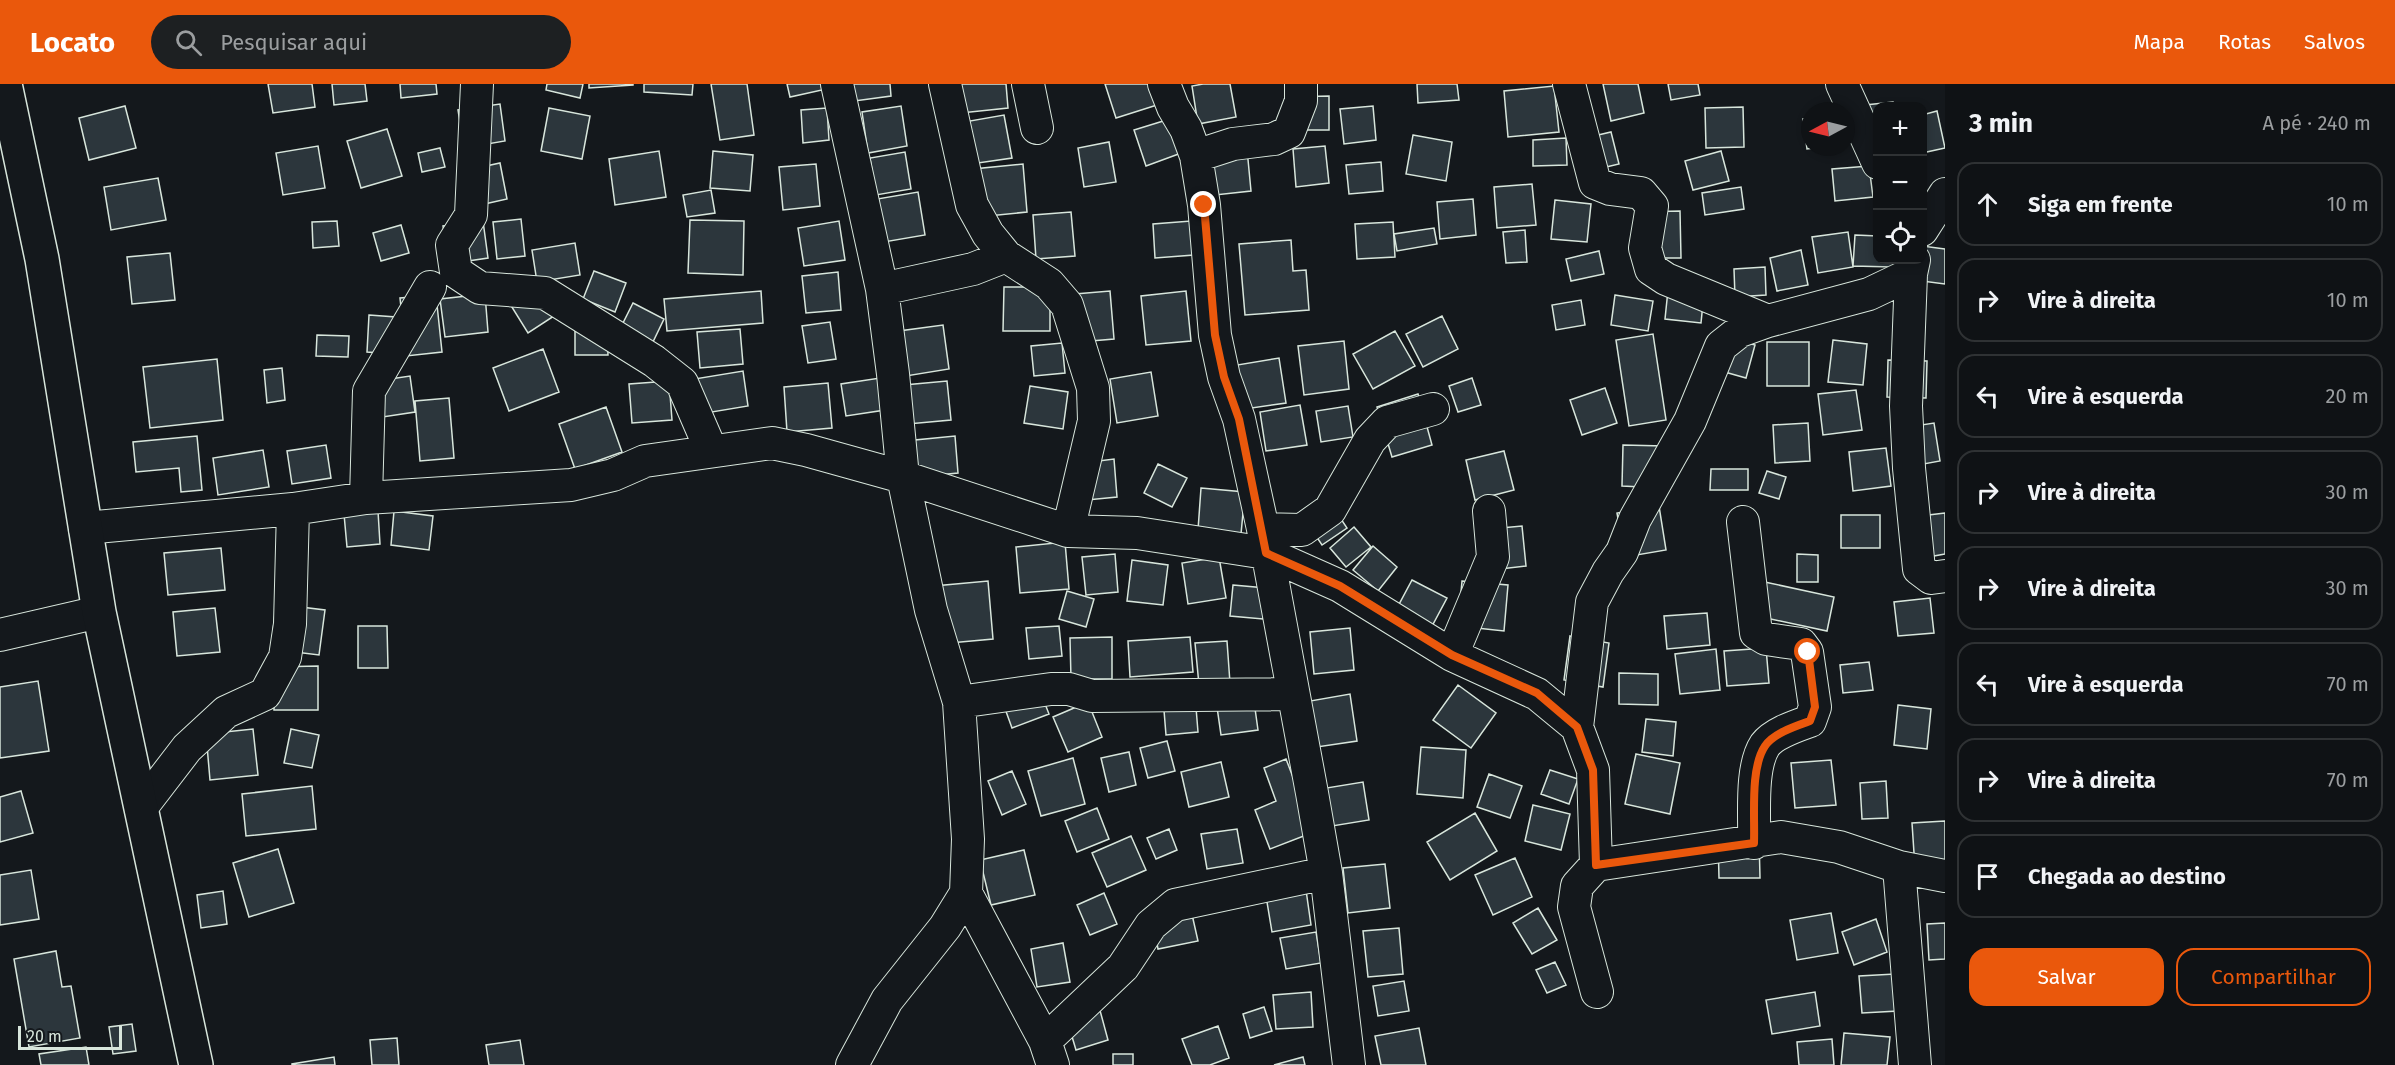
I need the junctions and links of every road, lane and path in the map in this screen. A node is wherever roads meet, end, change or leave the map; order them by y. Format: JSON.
{"nodes":[{"id":1,"x":5,"y":84,"type":"edge"},
{"id":2,"x":477,"y":84,"type":"edge"},
{"id":3,"x":837,"y":84,"type":"edge"},
{"id":4,"x":945,"y":84,"type":"edge"},
{"id":5,"x":1028,"y":84,"type":"edge"},
{"id":6,"x":1164,"y":84,"type":"edge"},
{"id":7,"x":1301,"y":84,"type":"edge"},
{"id":8,"x":1569,"y":84,"type":"edge"},
{"id":9,"x":1842,"y":84,"type":"edge"},
{"id":10,"x":1037,"y":128,"type":"dead end"},
{"id":11,"x":1196,"y":156,"type":"junction"},
{"id":12,"x":1875,"y":156,"type":"edge"},
{"id":13,"x":1945,"y":194,"type":"edge"},
{"id":14,"x":1927,"y":223,"type":"edge"},
{"id":15,"x":1006,"y":256,"type":"junction"},
{"id":16,"x":1913,"y":267,"type":"edge"},
{"id":17,"x":430,"y":287,"type":"dead end"},
{"id":18,"x":882,"y":288,"type":"junction"},
{"id":19,"x":1768,"y":321,"type":"junction"},
{"id":20,"x":1433,"y":409,"type":"dead end"},
{"id":21,"x":711,"y":450,"type":"junction"},
{"id":22,"x":903,"y":477,"type":"junction"},
{"id":23,"x":366,"y":498,"type":"junction"},
{"id":24,"x":293,"y":509,"type":"junction"},
{"id":25,"x":1489,"y":510,"type":"dead end"},
{"id":26,"x":1743,"y":522,"type":"dead end"},
{"id":27,"x":85,"y":528,"type":"junction"},
{"id":28,"x":1068,"y":531,"type":"junction"},
{"id":29,"x":1264,"y":541,"type":"junction"},
{"id":30,"x":1945,"y":576,"type":"edge"},
{"id":31,"x":99,"y":612,"type":"junction"},
{"id":32,"x":0,"y":635,"type":"edge"},
{"id":33,"x":1452,"y":655,"type":"junction"},
{"id":34,"x":1292,"y":694,"type":"junction"},
{"id":35,"x":959,"y":702,"type":"junction"},
{"id":36,"x":1577,"y":727,"type":"junction"},
{"id":37,"x":141,"y":808,"type":"junction"},
{"id":38,"x":1754,"y":843,"type":"junction"},
{"id":39,"x":1596,"y":865,"type":"junction"},
{"id":40,"x":1899,"y":867,"type":"junction"},
{"id":41,"x":1326,"y":873,"type":"junction"},
{"id":42,"x":1945,"y":876,"type":"edge"},
{"id":43,"x":966,"y":893,"type":"junction"},
{"id":44,"x":1597,"y":992,"type":"dead end"},
{"id":45,"x":1049,"y":1053,"type":"edge"},
{"id":46,"x":196,"y":1065,"type":"edge"},
{"id":47,"x":852,"y":1065,"type":"edge"},
{"id":48,"x":1349,"y":1065,"type":"edge"},
{"id":49,"x":1915,"y":1065,"type":"edge"}],
"edges":[{"from":1,"to":27,"type":"street"},
{"from":2,"to":21,"type":"street"},
{"from":3,"to":18,"type":"street"},
{"from":4,"to":15,"type":"street"},
{"from":5,"to":10,"type":"street"},
{"from":6,"to":11,"type":"street"},
{"from":7,"to":11,"type":"street"},
{"from":8,"to":19,"type":"street"},
{"from":9,"to":12,"type":"street"},
{"from":11,"to":29,"type":"street"},
{"from":13,"to":14,"type":"street"},
{"from":15,"to":18,"type":"street"},
{"from":15,"to":28,"type":"street"},
{"from":16,"to":19,"type":"street"},
{"from":16,"to":30,"type":"street"},
{"from":17,"to":23,"type":"street"},
{"from":18,"to":22,"type":"street"},
{"from":19,"to":36,"type":"street"},
{"from":20,"to":29,"type":"street"},
{"from":21,"to":22,"type":"street"},
{"from":21,"to":23,"type":"street"},
{"from":22,"to":28,"type":"street"},
{"from":22,"to":35,"type":"street"},
{"from":23,"to":24,"type":"street"},
{"from":24,"to":27,"type":"street"},
{"from":24,"to":37,"type":"street"},
{"from":25,"to":33,"type":"street"},
{"from":26,"to":38,"type":"street"},
{"from":27,"to":31,"type":"street"},
{"from":28,"to":29,"type":"street"},
{"from":29,"to":33,"type":"street"},
{"from":29,"to":34,"type":"street"},
{"from":31,"to":32,"type":"street"},
{"from":31,"to":37,"type":"street"},
{"from":33,"to":36,"type":"street"},
{"from":34,"to":35,"type":"street"},
{"from":34,"to":41,"type":"street"},
{"from":35,"to":43,"type":"street"},
{"from":36,"to":39,"type":"street"},
{"from":37,"to":46,"type":"street"},
{"from":38,"to":39,"type":"street"},
{"from":38,"to":40,"type":"street"},
{"from":39,"to":44,"type":"street"},
{"from":40,"to":42,"type":"street"},
{"from":40,"to":49,"type":"street"},
{"from":41,"to":45,"type":"street"},
{"from":41,"to":48,"type":"street"},
{"from":43,"to":45,"type":"street"},
{"from":43,"to":47,"type":"street"}]}
